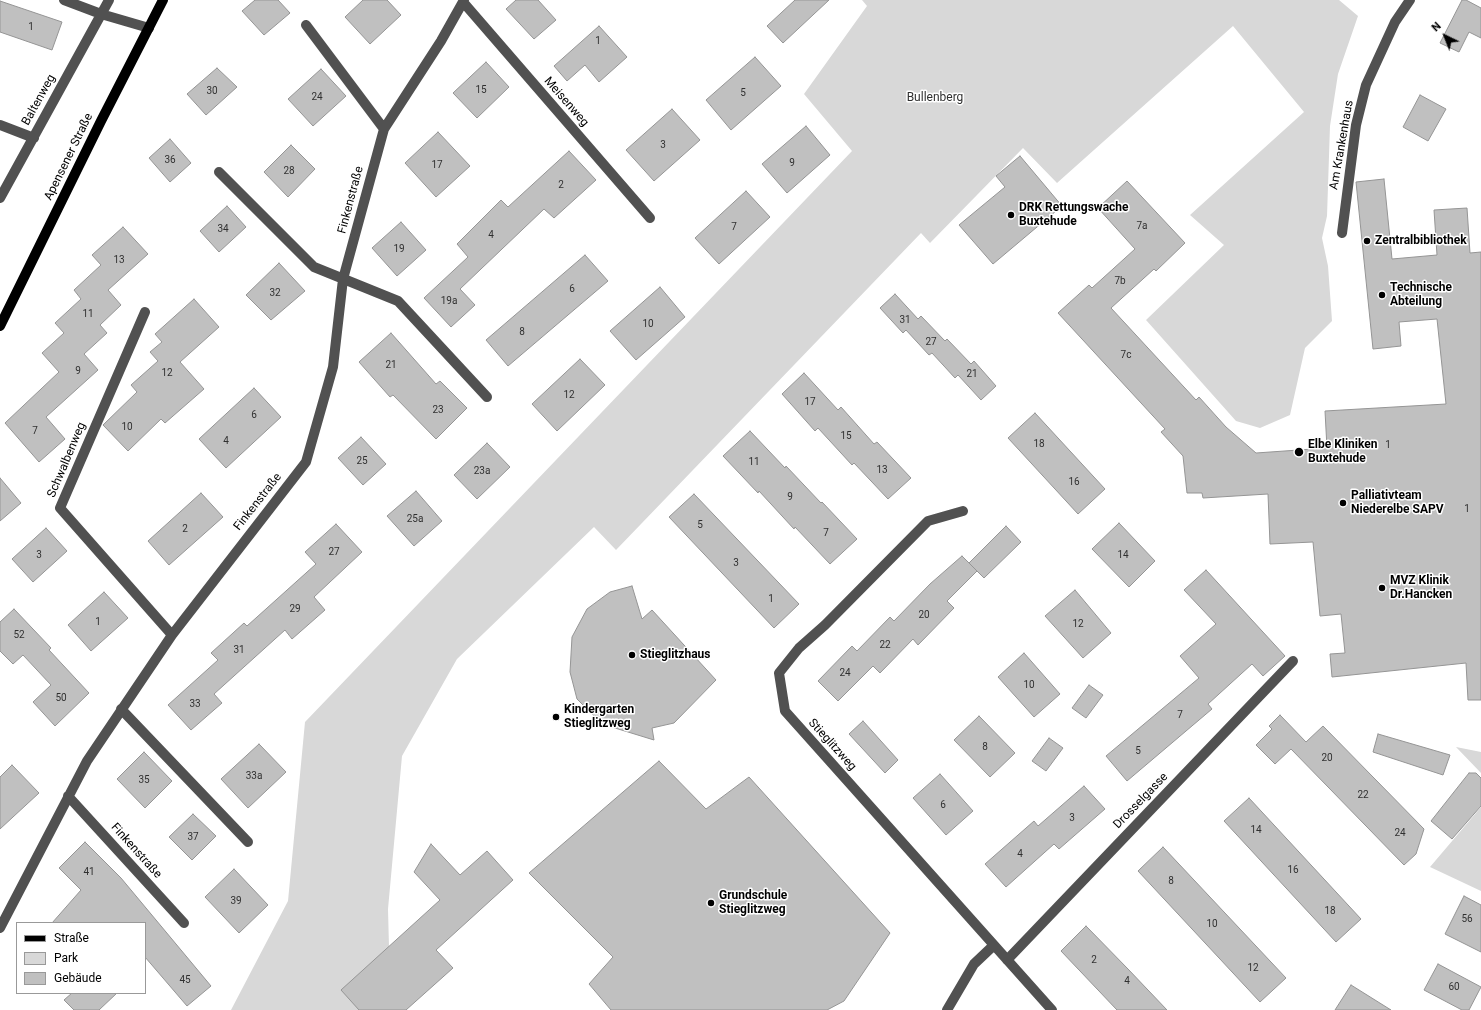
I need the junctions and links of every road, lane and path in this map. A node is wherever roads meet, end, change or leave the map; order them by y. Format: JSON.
{"nodes":[{"id":1,"x":64,"y":0,"type":"edge"},
{"id":2,"x":109,"y":0,"type":"edge"},
{"id":3,"x":163,"y":0,"type":"edge"},
{"id":4,"x":1410,"y":0,"type":"edge"},
{"id":5,"x":464,"y":1,"type":"edge"},
{"id":6,"x":101,"y":14,"type":"junction"},
{"id":7,"x":306,"y":25,"type":"dead end"},
{"id":8,"x":149,"y":28,"type":"junction"},
{"id":9,"x":0,"y":125,"type":"edge"},
{"id":10,"x":384,"y":129,"type":"junction"},
{"id":11,"x":34,"y":138,"type":"junction"},
{"id":12,"x":218,"y":172,"type":"dead end"},
{"id":13,"x":0,"y":198,"type":"edge"},
{"id":14,"x":650,"y":218,"type":"dead end"},
{"id":15,"x":1342,"y":233,"type":"dead end"},
{"id":16,"x":343,"y":279,"type":"junction"},
{"id":17,"x":145,"y":312,"type":"dead end"},
{"id":18,"x":0,"y":326,"type":"edge"},
{"id":19,"x":486,"y":397,"type":"dead end"},
{"id":20,"x":963,"y":511,"type":"dead end"},
{"id":21,"x":172,"y":635,"type":"junction"},
{"id":22,"x":1293,"y":661,"type":"dead end"},
{"id":23,"x":121,"y":709,"type":"junction"},
{"id":24,"x":68,"y":796,"type":"junction"},
{"id":25,"x":248,"y":842,"type":"dead end"},
{"id":26,"x":184,"y":923,"type":"dead end"},
{"id":27,"x":0,"y":928,"type":"edge"},
{"id":28,"x":993,"y":946,"type":"junction"},
{"id":29,"x":1007,"y":960,"type":"junction"},
{"id":30,"x":947,"y":1010,"type":"edge"},
{"id":31,"x":1052,"y":1010,"type":"edge"}],
"edges":[{"from":1,"to":6,"type":"street"},
{"from":2,"to":6,"type":"street","name":"Baltenweg"},
{"from":3,"to":8,"type":"main road","name":"Apensener Straße"},
{"from":4,"to":15,"type":"street","name":"Am Krankenhaus"},
{"from":5,"to":10,"type":"street","name":"Finkenstraße"},
{"from":5,"to":14,"type":"street","name":"Meisenweg"},
{"from":6,"to":8,"type":"street"},
{"from":6,"to":11,"type":"street","name":"Baltenweg"},
{"from":7,"to":10,"type":"street"},
{"from":8,"to":18,"type":"main road","name":"Apensener Straße"},
{"from":9,"to":11,"type":"street"},
{"from":10,"to":16,"type":"street","name":"Finkenstraße"},
{"from":11,"to":13,"type":"street","name":"Baltenweg"},
{"from":12,"to":16,"type":"street"},
{"from":16,"to":19,"type":"street"},
{"from":16,"to":21,"type":"street","name":"Finkenstraße"},
{"from":17,"to":21,"type":"street","name":"Schwalbenweg"},
{"from":20,"to":28,"type":"street","name":"Stieglitzweg"},
{"from":21,"to":23,"type":"street","name":"Finkenstraße"},
{"from":22,"to":29,"type":"street","name":"Drosselgasse"},
{"from":23,"to":24,"type":"street","name":"Finkenstraße"},
{"from":23,"to":25,"type":"street"},
{"from":24,"to":26,"type":"street","name":"Finkenstraße"},
{"from":24,"to":27,"type":"street","name":"Finkenstraße"},
{"from":28,"to":29,"type":"street","name":"Stieglitzweg"},
{"from":28,"to":30,"type":"street"},
{"from":29,"to":31,"type":"street","name":"Stieglitzweg"}]}
